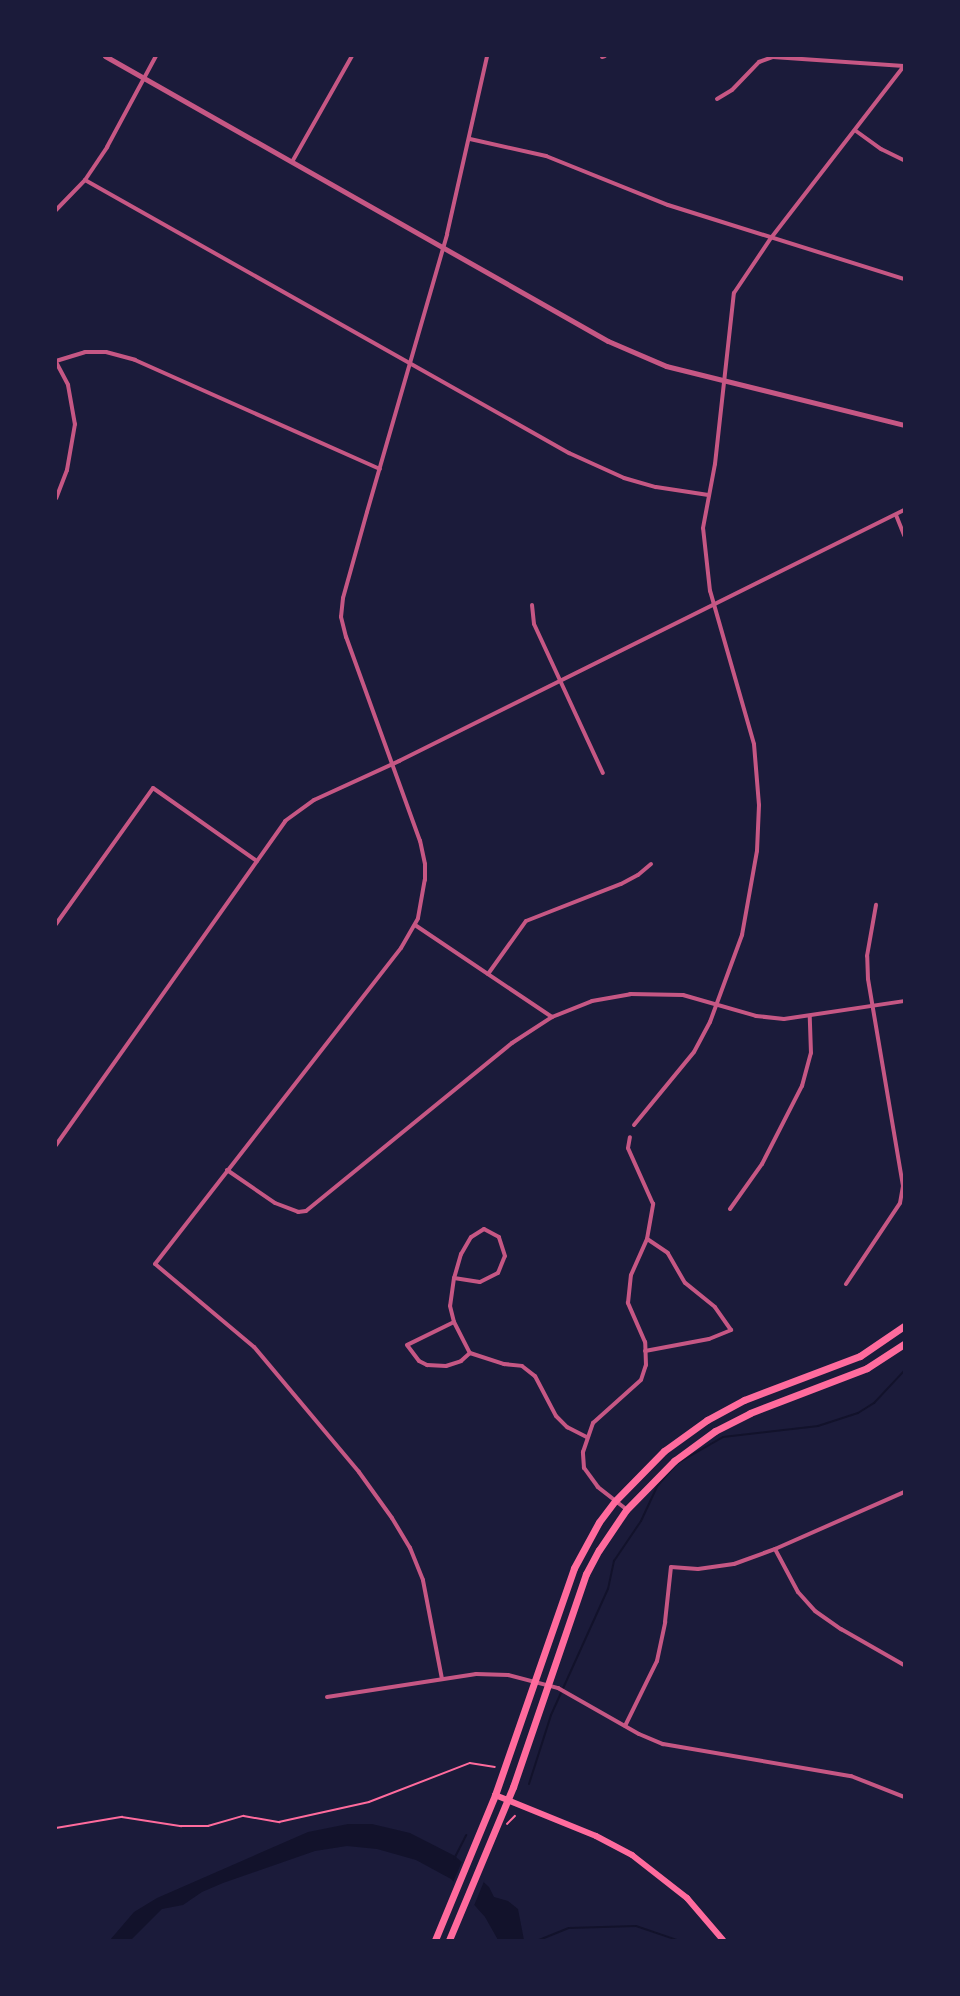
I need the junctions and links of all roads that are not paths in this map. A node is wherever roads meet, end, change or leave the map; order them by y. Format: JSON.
{"nodes":[{"id":1,"x":105,"y":56,"type":"edge"},
{"id":2,"x":156,"y":56,"type":"edge"},
{"id":3,"x":352,"y":56,"type":"edge"},
{"id":4,"x":487,"y":56,"type":"edge"},
{"id":5,"x":904,"y":66,"type":"edge"},
{"id":6,"x":144,"y":79,"type":"junction"},
{"id":7,"x":717,"y":99,"type":"dead end"},
{"id":8,"x":855,"y":131,"type":"junction"},
{"id":9,"x":470,"y":140,"type":"junction"},
{"id":10,"x":904,"y":160,"type":"edge"},
{"id":11,"x":292,"y":163,"type":"junction"},
{"id":12,"x":85,"y":180,"type":"junction"},
{"id":13,"x":56,"y":210,"type":"edge"},
{"id":14,"x":771,"y":238,"type":"junction"},
{"id":15,"x":443,"y":249,"type":"junction"},
{"id":16,"x":904,"y":279,"type":"edge"},
{"id":17,"x":56,"y":362,"type":"edge"},
{"id":18,"x":411,"y":363,"type":"junction"},
{"id":19,"x":724,"y":382,"type":"junction"},
{"id":20,"x":904,"y":424,"type":"edge"},
{"id":21,"x":380,"y":469,"type":"junction"},
{"id":22,"x":708,"y":495,"type":"junction"},
{"id":23,"x":56,"y":498,"type":"edge"},
{"id":24,"x":904,"y":510,"type":"edge"},
{"id":25,"x":896,"y":515,"type":"junction"},
{"id":26,"x":904,"y":535,"type":"edge"},
{"id":27,"x":532,"y":605,"type":"dead end"},
{"id":28,"x":715,"y":606,"type":"junction"},
{"id":29,"x":558,"y":680,"type":"junction"},
{"id":30,"x":393,"y":763,"type":"junction"},
{"id":31,"x":603,"y":773,"type":"dead end"},
{"id":32,"x":256,"y":861,"type":"junction"},
{"id":33,"x":651,"y":864,"type":"dead end"},
{"id":34,"x":876,"y":905,"type":"dead end"},
{"id":35,"x":56,"y":924,"type":"edge"},
{"id":36,"x":415,"y":925,"type":"junction"},
{"id":37,"x":488,"y":975,"type":"junction"},
{"id":38,"x":904,"y":1001,"type":"edge"},
{"id":39,"x":873,"y":1004,"type":"junction"},
{"id":40,"x":716,"y":1005,"type":"junction"},
{"id":41,"x":810,"y":1016,"type":"junction"},
{"id":42,"x":552,"y":1017,"type":"junction"},
{"id":43,"x":634,"y":1125,"type":"dead end"},
{"id":44,"x":630,"y":1137,"type":"dead end"},
{"id":45,"x":56,"y":1145,"type":"edge"},
{"id":46,"x":227,"y":1170,"type":"junction"},
{"id":47,"x":730,"y":1209,"type":"dead end"},
{"id":48,"x":647,"y":1239,"type":"junction"},
{"id":49,"x":454,"y":1278,"type":"junction"},
{"id":50,"x":846,"y":1284,"type":"dead end"},
{"id":51,"x":454,"y":1322,"type":"junction"},
{"id":52,"x":904,"y":1326,"type":"edge"},
{"id":53,"x":904,"y":1344,"type":"edge"},
{"id":54,"x":645,"y":1351,"type":"junction"},
{"id":55,"x":470,"y":1353,"type":"junction"},
{"id":56,"x":586,"y":1437,"type":"junction"},
{"id":57,"x":904,"y":1492,"type":"edge"},
{"id":58,"x":615,"y":1501,"type":"junction"},
{"id":59,"x":626,"y":1510,"type":"junction"},
{"id":60,"x":775,"y":1549,"type":"junction"},
{"id":61,"x":904,"y":1665,"type":"edge"},
{"id":62,"x":442,"y":1679,"type":"junction"},
{"id":63,"x":535,"y":1680,"type":"junction"},
{"id":64,"x":548,"y":1685,"type":"junction"},
{"id":65,"x":327,"y":1697,"type":"dead end"},
{"id":66,"x":625,"y":1726,"type":"junction"},
{"id":67,"x":495,"y":1795,"type":"junction"},
{"id":68,"x":904,"y":1797,"type":"edge"},
{"id":69,"x":508,"y":1800,"type":"junction"},
{"id":70,"x":435,"y":1941,"type":"edge"},
{"id":71,"x":449,"y":1941,"type":"edge"},
{"id":72,"x":723,"y":1941,"type":"edge"}],
"edges":[{"from":1,"to":6,"type":"street"},
{"from":2,"to":6,"type":"street"},
{"from":3,"to":11,"type":"street"},
{"from":4,"to":9,"type":"street"},
{"from":5,"to":7,"type":"street"},
{"from":5,"to":8,"type":"street"},
{"from":6,"to":11,"type":"street"},
{"from":6,"to":12,"type":"street"},
{"from":8,"to":10,"type":"street"},
{"from":8,"to":14,"type":"street"},
{"from":9,"to":14,"type":"street"},
{"from":9,"to":15,"type":"street"},
{"from":11,"to":15,"type":"street"},
{"from":12,"to":13,"type":"street"},
{"from":12,"to":18,"type":"street"},
{"from":14,"to":16,"type":"street"},
{"from":14,"to":19,"type":"street"},
{"from":15,"to":18,"type":"street"},
{"from":15,"to":19,"type":"street"},
{"from":17,"to":21,"type":"street"},
{"from":17,"to":23,"type":"street"},
{"from":18,"to":21,"type":"street"},
{"from":18,"to":22,"type":"street"},
{"from":19,"to":20,"type":"street"},
{"from":19,"to":22,"type":"street"},
{"from":21,"to":30,"type":"street"},
{"from":22,"to":28,"type":"street"},
{"from":24,"to":25,"type":"street"},
{"from":25,"to":26,"type":"street"},
{"from":25,"to":28,"type":"street"},
{"from":27,"to":29,"type":"street"},
{"from":28,"to":29,"type":"street"},
{"from":28,"to":40,"type":"street"},
{"from":29,"to":30,"type":"street"},
{"from":29,"to":31,"type":"street"},
{"from":30,"to":32,"type":"street"},
{"from":30,"to":36,"type":"street"},
{"from":32,"to":35,"type":"street"},
{"from":32,"to":45,"type":"street"},
{"from":33,"to":37,"type":"street"},
{"from":34,"to":39,"type":"street"},
{"from":36,"to":37,"type":"street"},
{"from":36,"to":46,"type":"street"},
{"from":37,"to":42,"type":"street"},
{"from":38,"to":39,"type":"street"},
{"from":39,"to":41,"type":"street"},
{"from":39,"to":50,"type":"street"},
{"from":40,"to":41,"type":"street"},
{"from":40,"to":42,"type":"street"},
{"from":40,"to":43,"type":"street"},
{"from":41,"to":47,"type":"street"},
{"from":42,"to":46,"type":"street"},
{"from":44,"to":48,"type":"street"},
{"from":46,"to":62,"type":"street"},
{"from":48,"to":54,"type":"street"},
{"from":48,"to":54,"type":"street"},
{"from":49,"to":49,"type":"street"},
{"from":49,"to":51,"type":"street"},
{"from":51,"to":55,"type":"street"},
{"from":51,"to":55,"type":"street"},
{"from":52,"to":58,"type":"main road"},
{"from":53,"to":59,"type":"main road"},
{"from":54,"to":56,"type":"street"},
{"from":55,"to":56,"type":"street"},
{"from":56,"to":58,"type":"street"},
{"from":57,"to":60,"type":"street"},
{"from":58,"to":59,"type":"street"},
{"from":58,"to":63,"type":"main road"},
{"from":59,"to":64,"type":"main road"},
{"from":60,"to":61,"type":"street"},
{"from":60,"to":66,"type":"street"},
{"from":62,"to":63,"type":"street"},
{"from":62,"to":65,"type":"street"},
{"from":63,"to":64,"type":"street"},
{"from":63,"to":67,"type":"main road"},
{"from":64,"to":66,"type":"street"},
{"from":64,"to":69,"type":"main road"},
{"from":66,"to":68,"type":"street"},
{"from":67,"to":69,"type":"main road"},
{"from":67,"to":70,"type":"main road"},
{"from":69,"to":71,"type":"main road"},
{"from":69,"to":72,"type":"main road"}]}
